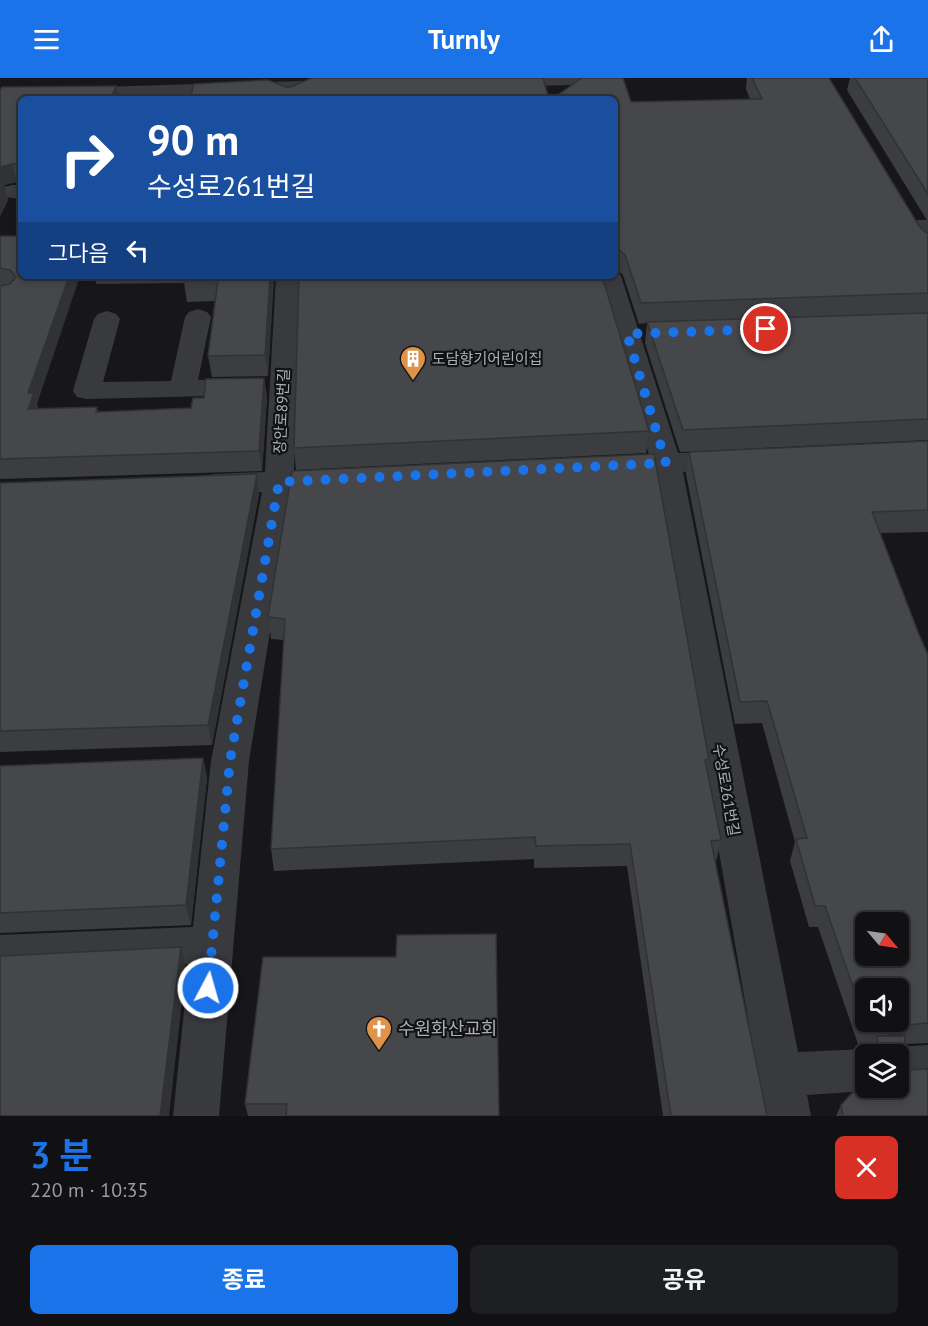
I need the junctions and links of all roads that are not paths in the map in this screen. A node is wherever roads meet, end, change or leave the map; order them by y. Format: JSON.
{"nodes":[{"id":1,"x":604,"y":78,"type":"edge"},
{"id":2,"x":477,"y":82,"type":"edge"},
{"id":3,"x":185,"y":84,"type":"edge"},
{"id":4,"x":357,"y":86,"type":"edge"},
{"id":5,"x":552,"y":90,"type":"edge"},
{"id":6,"x":297,"y":93,"type":"edge"},
{"id":7,"x":0,"y":96,"type":"edge"},
{"id":8,"x":288,"y":279,"type":"edge"},
{"id":9,"x":611,"y":279,"type":"edge"},
{"id":10,"x":198,"y":317,"type":"dead end"},
{"id":11,"x":107,"y":319,"type":"dead end"},
{"id":12,"x":283,"y":386,"type":"junction"},
{"id":13,"x":183,"y":388,"type":"junction"},
{"id":14,"x":761,"y":459,"type":"edge"},
{"id":15,"x":666,"y":463,"type":"junction"},
{"id":16,"x":584,"y":467,"type":"edge"},
{"id":17,"x":361,"y":478,"type":"edge"},
{"id":18,"x":279,"y":482,"type":"junction"},
{"id":19,"x":186,"y":485,"type":"edge"},
{"id":20,"x":212,"y":945,"type":"junction"},
{"id":21,"x":0,"y":954,"type":"edge"},
{"id":22,"x":928,"y":1066,"type":"edge"},
{"id":23,"x":909,"y":1067,"type":"edge"},
{"id":24,"x":855,"y":1073,"type":"edge"},
{"id":25,"x":784,"y":1095,"type":"edge"},
{"id":26,"x":196,"y":1116,"type":"edge"}],
"edges":[{"from":1,"to":5,"type":"street"},
{"from":2,"to":5,"type":"street"},
{"from":3,"to":6,"type":"street"},
{"from":3,"to":7,"type":"street"},
{"from":4,"to":6,"type":"street"},
{"from":8,"to":12,"type":"street","name":"장안로89번길"},
{"from":9,"to":15,"type":"street","name":"수성로261번길"},
{"from":10,"to":13,"type":"street"},
{"from":11,"to":13,"type":"street"},
{"from":12,"to":13,"type":"street"},
{"from":12,"to":18,"type":"street","name":"장안로89번길"},
{"from":14,"to":15,"type":"street"},
{"from":15,"to":16,"type":"street"},
{"from":15,"to":25,"type":"street","name":"수성로261번길"},
{"from":17,"to":18,"type":"street"},
{"from":18,"to":19,"type":"street"},
{"from":18,"to":20,"type":"street","name":"장안로89번길"},
{"from":20,"to":21,"type":"street"},
{"from":20,"to":26,"type":"street","name":"장안로89번길"},
{"from":22,"to":23,"type":"street"},
{"from":24,"to":25,"type":"street"}]}
